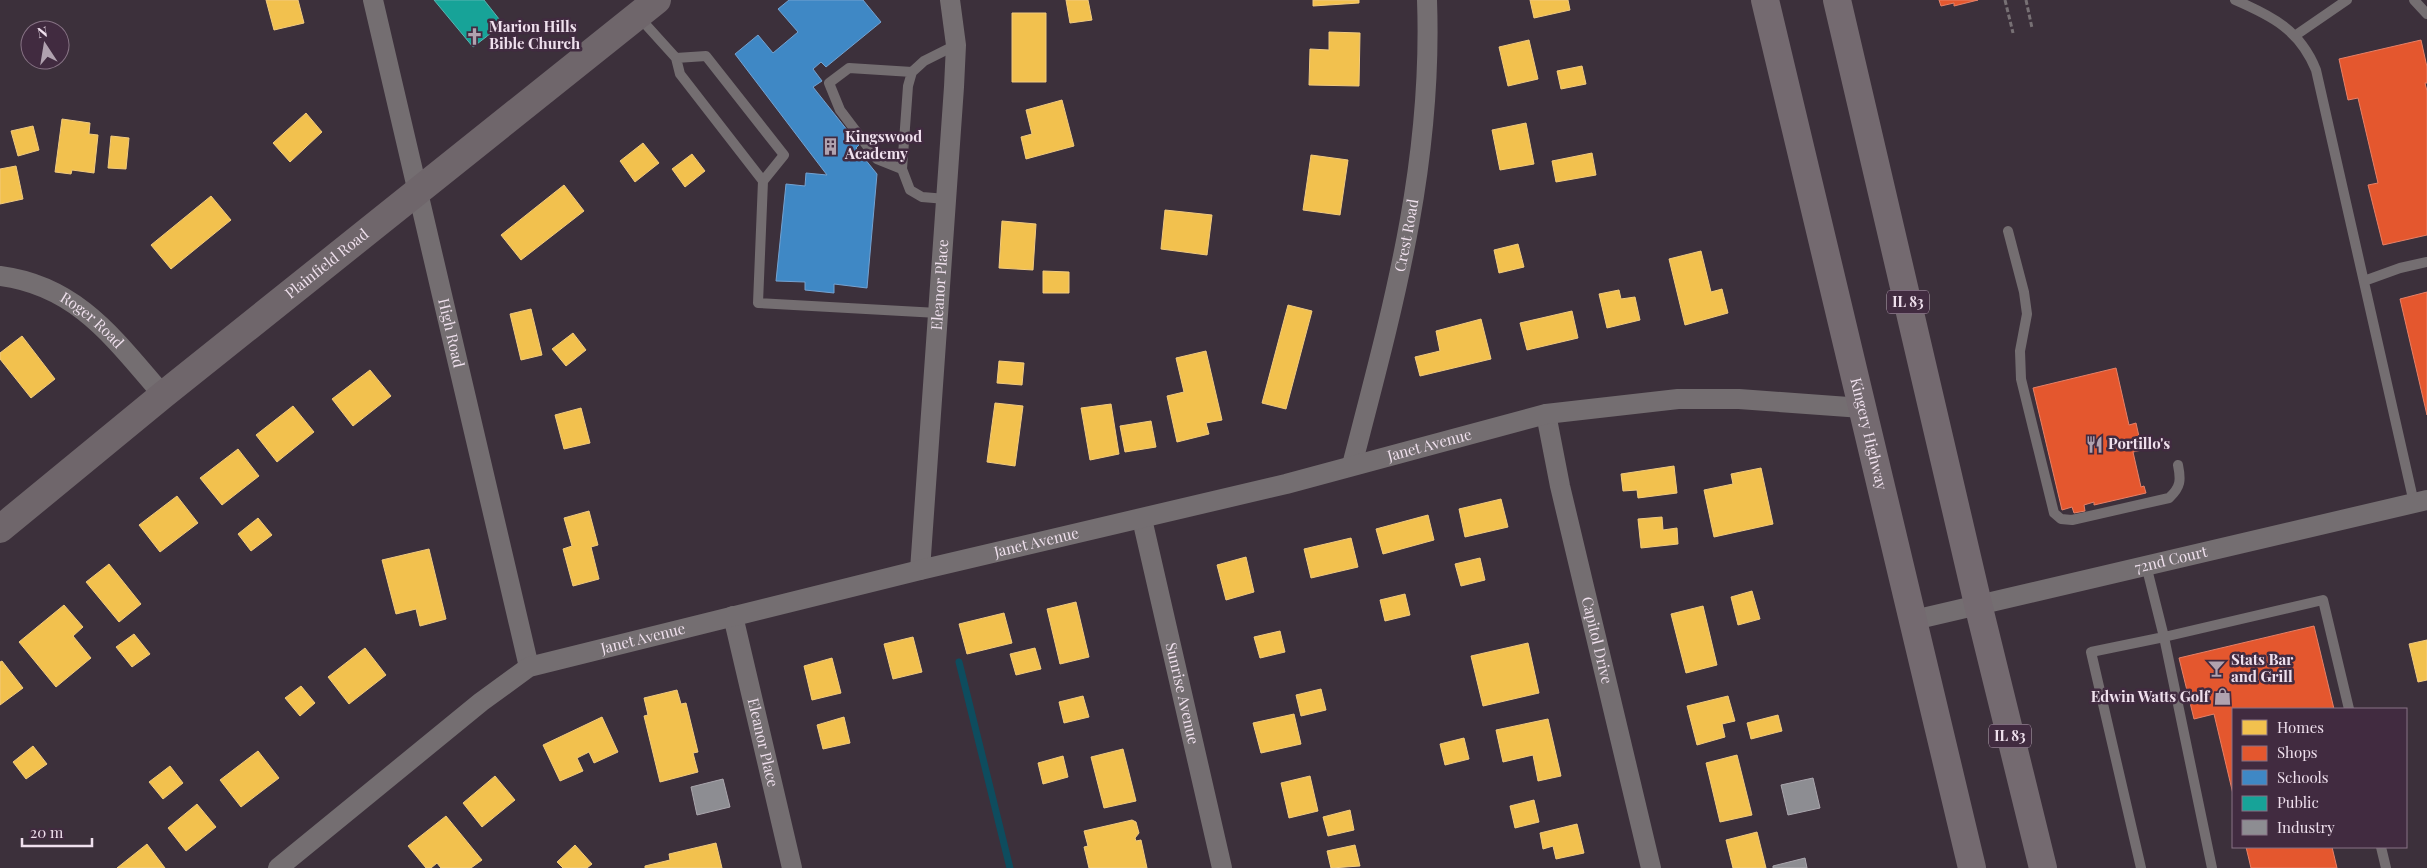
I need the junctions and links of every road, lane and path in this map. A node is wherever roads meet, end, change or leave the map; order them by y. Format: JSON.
{"nodes":[{"id":1,"x":373,"y":0,"type":"edge"},
{"id":2,"x":950,"y":0,"type":"edge"},
{"id":3,"x":1427,"y":0,"type":"edge"},
{"id":4,"x":1765,"y":0,"type":"edge"},
{"id":5,"x":2005,"y":0,"type":"edge"},
{"id":6,"x":2026,"y":0,"type":"edge"},
{"id":7,"x":2235,"y":0,"type":"edge"},
{"id":8,"x":2347,"y":0,"type":"edge"},
{"id":9,"x":2414,"y":0,"type":"edge"},
{"id":10,"x":1842,"y":6,"type":"edge"},
{"id":11,"x":647,"y":8,"type":"edge"},
{"id":12,"x":2427,"y":14,"type":"edge"},
{"id":13,"x":2032,"y":28,"type":"dead end"},
{"id":14,"x":2013,"y":33,"type":"dead end"},
{"id":15,"x":2296,"y":35,"type":"junction"},
{"id":16,"x":956,"y":45,"type":"junction"},
{"id":17,"x":676,"y":58,"type":"junction"},
{"id":18,"x":912,"y":72,"type":"junction"},
{"id":19,"x":902,"y":169,"type":"junction"},
{"id":20,"x":762,"y":180,"type":"junction"},
{"id":21,"x":417,"y":192,"type":"junction"},
{"id":22,"x":946,"y":199,"type":"junction"},
{"id":23,"x":2008,"y":232,"type":"dead end"},
{"id":24,"x":2427,"y":262,"type":"edge"},
{"id":25,"x":0,"y":276,"type":"edge"},
{"id":26,"x":2364,"y":281,"type":"junction"},
{"id":27,"x":938,"y":313,"type":"junction"},
{"id":28,"x":163,"y":395,"type":"junction"},
{"id":29,"x":1862,"y":408,"type":"junction"},
{"id":30,"x":1546,"y":414,"type":"junction"},
{"id":31,"x":1352,"y":465,"type":"junction"},
{"id":32,"x":2178,"y":465,"type":"dead end"},
{"id":33,"x":2420,"y":502,"type":"edge"},
{"id":34,"x":1142,"y":518,"type":"junction"},
{"id":35,"x":0,"y":529,"type":"edge"},
{"id":36,"x":2146,"y":565,"type":"junction"},
{"id":37,"x":920,"y":570,"type":"junction"},
{"id":38,"x":1978,"y":604,"type":"junction"},
{"id":39,"x":733,"y":616,"type":"junction"},
{"id":40,"x":1914,"y":620,"type":"junction"},
{"id":41,"x":2164,"y":637,"type":"junction"},
{"id":42,"x":530,"y":667,"type":"junction"},
{"id":43,"x":2349,"y":708,"type":"edge"},
{"id":44,"x":2381,"y":848,"type":"edge"},
{"id":45,"x":278,"y":868,"type":"edge"},
{"id":46,"x":792,"y":868,"type":"edge"},
{"id":47,"x":1222,"y":868,"type":"edge"},
{"id":48,"x":1651,"y":868,"type":"edge"},
{"id":49,"x":1972,"y":868,"type":"edge"},
{"id":50,"x":2043,"y":868,"type":"edge"},
{"id":51,"x":2141,"y":868,"type":"edge"},
{"id":52,"x":2212,"y":868,"type":"edge"},
{"id":53,"x":2386,"y":868,"type":"edge"}],
"edges":[{"from":1,"to":21,"type":"street","name":"High Road"},
{"from":2,"to":16,"type":"street","name":"Eleanor Place"},
{"from":3,"to":31,"type":"street","name":"Crest Road"},
{"from":4,"to":29,"type":"highway","name":"Kingery Highway"},
{"from":5,"to":14,"type":"path"},
{"from":6,"to":13,"type":"path"},
{"from":7,"to":15,"type":"lane"},
{"from":8,"to":15,"type":"lane"},
{"from":9,"to":12,"type":"lane"},
{"from":10,"to":38,"type":"highway","number":"IL 83"},
{"from":11,"to":17,"type":"lane"},
{"from":11,"to":21,"type":"main road","name":"Plainfield Road"},
{"from":15,"to":26,"type":"lane"},
{"from":16,"to":18,"type":"lane"},
{"from":16,"to":22,"type":"street","name":"Eleanor Place"},
{"from":17,"to":20,"type":"lane"},
{"from":17,"to":20,"type":"lane"},
{"from":18,"to":19,"type":"lane"},
{"from":18,"to":19,"type":"lane"},
{"from":19,"to":22,"type":"lane"},
{"from":20,"to":27,"type":"lane"},
{"from":21,"to":28,"type":"main road","name":"Plainfield Road"},
{"from":21,"to":42,"type":"street","name":"High Road"},
{"from":22,"to":27,"type":"street","name":"Eleanor Place"},
{"from":23,"to":32,"type":"lane"},
{"from":24,"to":26,"type":"lane"},
{"from":25,"to":28,"type":"street","name":"Roger Road"},
{"from":26,"to":33,"type":"lane"},
{"from":27,"to":37,"type":"street","name":"Eleanor Place"},
{"from":28,"to":35,"type":"main road","name":"Plainfield Road"},
{"from":29,"to":30,"type":"street","name":"Janet Avenue"},
{"from":29,"to":40,"type":"highway","name":"Kingery Highway"},
{"from":30,"to":31,"type":"street","name":"Janet Avenue"},
{"from":30,"to":48,"type":"street","name":"Capitol Drive"},
{"from":31,"to":34,"type":"street","name":"Janet Avenue"},
{"from":33,"to":36,"type":"street","name":"72nd Court"},
{"from":34,"to":37,"type":"street","name":"Janet Avenue"},
{"from":34,"to":47,"type":"street","name":"Sunrise Avenue"},
{"from":36,"to":38,"type":"street","name":"72nd Court"},
{"from":36,"to":41,"type":"lane"},
{"from":37,"to":39,"type":"street","name":"Janet Avenue"},
{"from":38,"to":40,"type":"street","name":"72nd Court"},
{"from":38,"to":50,"type":"highway","number":"IL 83"},
{"from":39,"to":42,"type":"street","name":"Janet Avenue"},
{"from":39,"to":46,"type":"street","name":"Eleanor Place"},
{"from":40,"to":49,"type":"highway","name":"Kingery Highway"},
{"from":41,"to":43,"type":"lane"},
{"from":41,"to":51,"type":"lane"},
{"from":41,"to":52,"type":"lane"},
{"from":42,"to":45,"type":"street","name":"Janet Avenue"},
{"from":44,"to":53,"type":"lane"}]}
